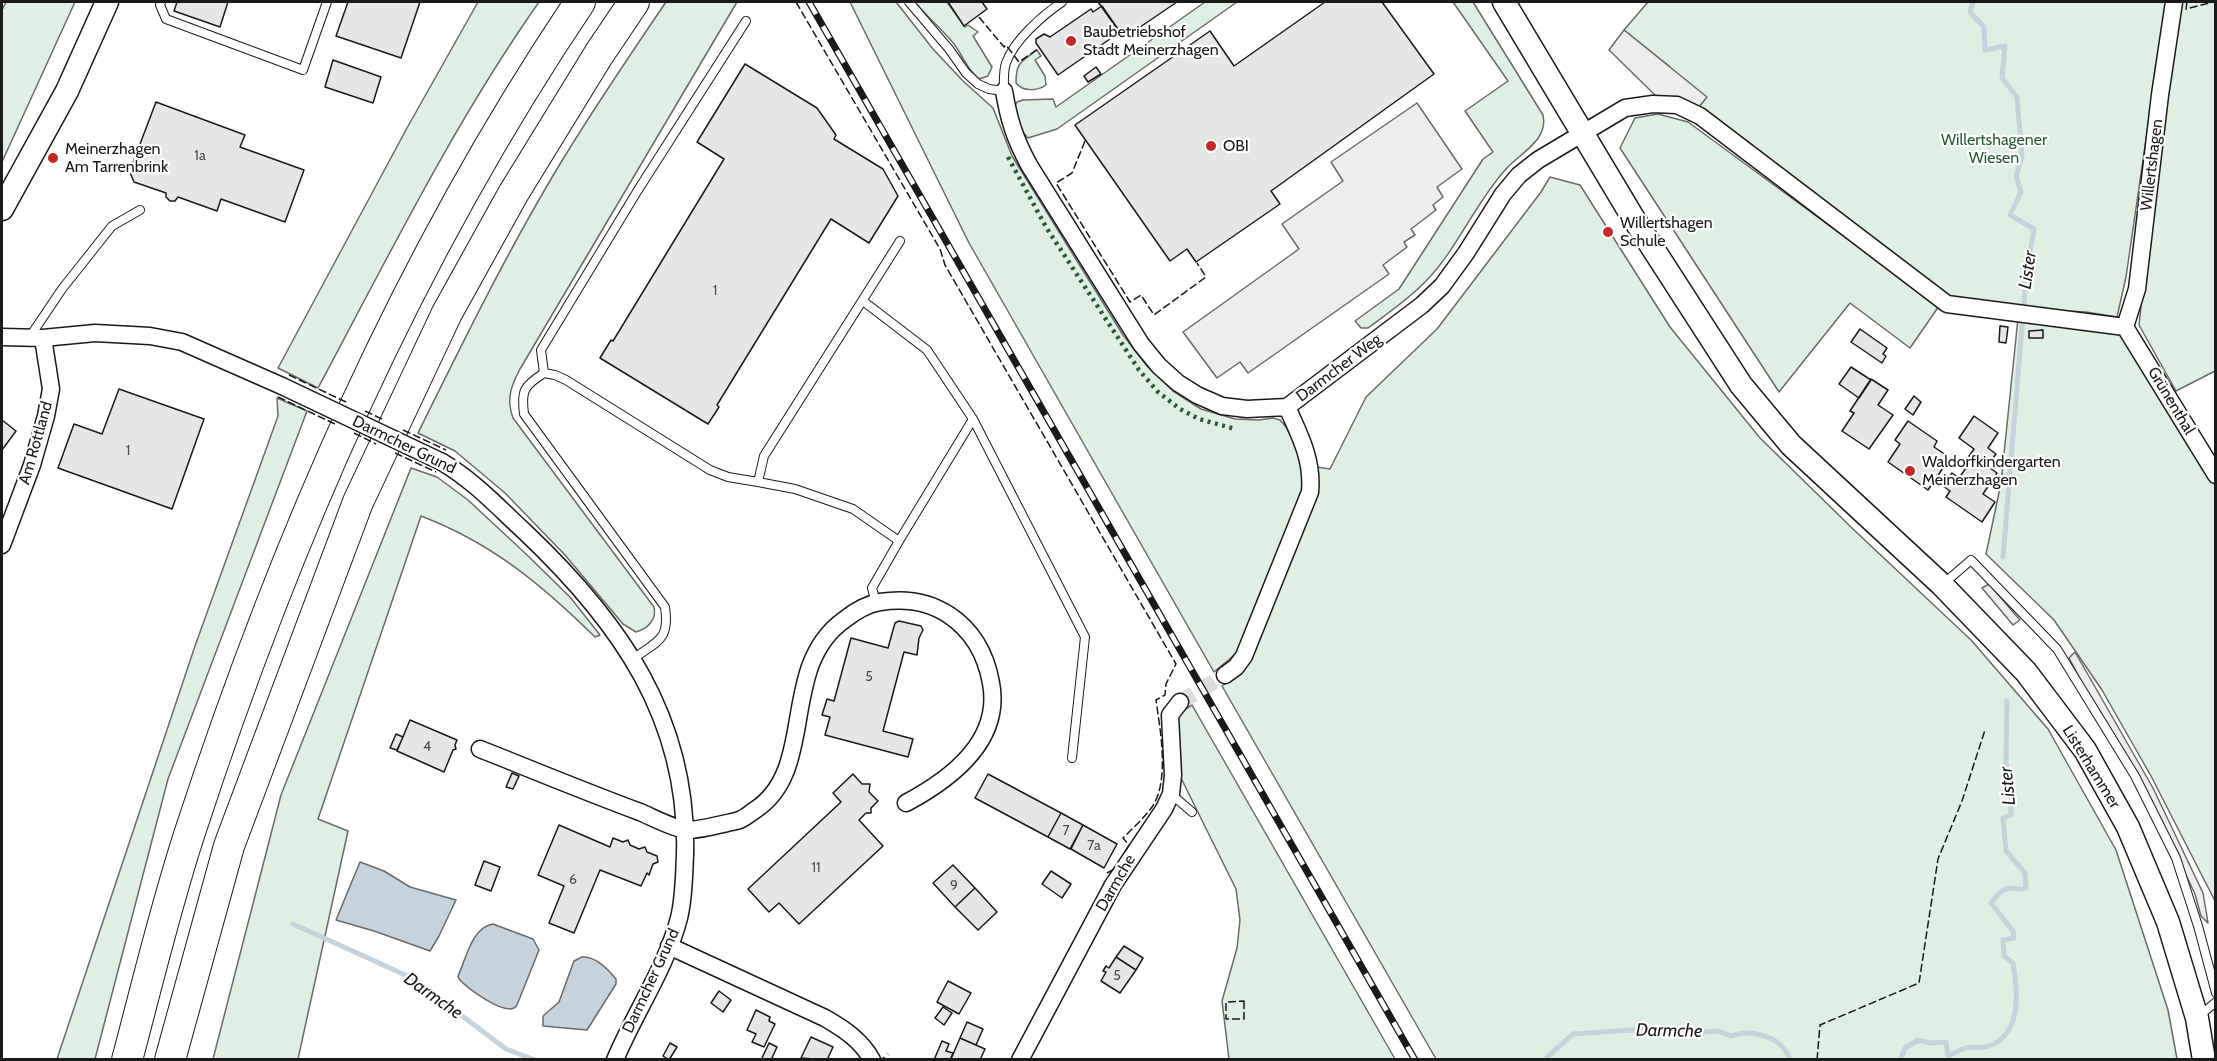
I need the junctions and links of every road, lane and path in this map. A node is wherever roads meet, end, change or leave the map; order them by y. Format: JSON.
{"nodes":[{"id":1,"x":107,"y":2,"type":"edge"},
{"id":2,"x":161,"y":2,"type":"edge"},
{"id":3,"x":327,"y":2,"type":"edge"},
{"id":4,"x":580,"y":2,"type":"edge"},
{"id":5,"x":634,"y":2,"type":"edge"},
{"id":6,"x":909,"y":2,"type":"edge"},
{"id":7,"x":1062,"y":2,"type":"edge"},
{"id":8,"x":1504,"y":2,"type":"edge"},
{"id":9,"x":2174,"y":2,"type":"edge"},
{"id":10,"x":746,"y":21,"type":"dead end"},
{"id":11,"x":1004,"y":91,"type":"junction"},
{"id":12,"x":1583,"y":133,"type":"junction"},
{"id":13,"x":2,"y":209,"type":"edge"},
{"id":14,"x":140,"y":210,"type":"dead end"},
{"id":15,"x":900,"y":241,"type":"dead end"},
{"id":16,"x":863,"y":301,"type":"junction"},
{"id":17,"x":2126,"y":327,"type":"junction"},
{"id":18,"x":2,"y":337,"type":"edge"},
{"id":19,"x":36,"y":338,"type":"junction"},
{"id":20,"x":544,"y":373,"type":"junction"},
{"id":21,"x":1287,"y":407,"type":"junction"},
{"id":22,"x":973,"y":419,"type":"junction"},
{"id":23,"x":2216,"y":474,"type":"edge"},
{"id":24,"x":758,"y":482,"type":"junction"},
{"id":25,"x":899,"y":541,"type":"junction"},
{"id":26,"x":2,"y":545,"type":"edge"},
{"id":27,"x":1942,"y":585,"type":"junction"},
{"id":28,"x":876,"y":603,"type":"junction"},
{"id":29,"x":633,"y":659,"type":"junction"},
{"id":30,"x":1225,"y":675,"type":"tunnel mouth"},
{"id":31,"x":1180,"y":702,"type":"tunnel mouth"},
{"id":32,"x":480,"y":749,"type":"dead end"},
{"id":33,"x":1072,"y":758,"type":"dead end"},
{"id":34,"x":1171,"y":794,"type":"junction"},
{"id":35,"x":906,"y":803,"type":"dead end"},
{"id":36,"x":1192,"y":812,"type":"dead end"},
{"id":37,"x":686,"y":830,"type":"junction"},
{"id":38,"x":669,"y":946,"type":"junction"},
{"id":39,"x":2216,"y":993,"type":"edge"},
{"id":40,"x":2216,"y":1002,"type":"edge"},
{"id":41,"x":2197,"y":1018,"type":"junction"},
{"id":42,"x":127,"y":1059,"type":"edge"},
{"id":43,"x":170,"y":1059,"type":"edge"},
{"id":44,"x":615,"y":1059,"type":"edge"},
{"id":45,"x":872,"y":1059,"type":"edge"},
{"id":46,"x":1020,"y":1059,"type":"edge"},
{"id":47,"x":2204,"y":1059,"type":"edge"}],
"edges":[{"from":1,"to":13,"type":"main road"},
{"from":2,"to":3,"type":"lane"},
{"from":4,"to":42,"type":"highway"},
{"from":5,"to":43,"type":"highway"},
{"from":6,"to":11,"type":"lane"},
{"from":7,"to":11,"type":"lane"},
{"from":8,"to":12,"type":"main road","name":"Listerhammer"},
{"from":9,"to":17,"type":"street","name":"Willertshagen"},
{"from":10,"to":20,"type":"lane"},
{"from":11,"to":21,"type":"street","name":"Darmcher Weg"},
{"from":12,"to":17,"type":"street","name":"Darmcher Weg"},
{"from":12,"to":21,"type":"street","name":"Darmcher Weg"},
{"from":12,"to":27,"type":"main road","name":"Listerhammer"},
{"from":14,"to":19,"type":"lane"},
{"from":15,"to":16,"type":"lane"},
{"from":16,"to":22,"type":"lane"},
{"from":16,"to":24,"type":"lane"},
{"from":17,"to":23,"type":"street","name":"Grünenthal"},
{"from":18,"to":19,"type":"street","name":"Darmcher Grund"},
{"from":19,"to":26,"type":"street","name":"Am Rottland"},
{"from":19,"to":29,"type":"street","name":"Darmcher Grund","bridge":true},
{"from":20,"to":24,"type":"lane"},
{"from":20,"to":29,"type":"lane"},
{"from":21,"to":30,"type":"street"},
{"from":22,"to":25,"type":"lane"},
{"from":22,"to":33,"type":"lane"},
{"from":24,"to":25,"type":"lane"},
{"from":25,"to":28,"type":"lane"},
{"from":27,"to":39,"type":"lane"},
{"from":27,"to":41,"type":"main road","name":"Listerhammer"},
{"from":28,"to":35,"type":"street"},
{"from":28,"to":37,"type":"street"},
{"from":29,"to":37,"type":"street","name":"Darmcher Grund"},
{"from":31,"to":34,"type":"street","name":"Darmche"},
{"from":32,"to":37,"type":"street"},
{"from":34,"to":36,"type":"lane"},
{"from":34,"to":46,"type":"street","name":"Darmche"},
{"from":37,"to":38,"type":"street","name":"Darmcher Grund"},
{"from":38,"to":44,"type":"street","name":"Darmcher Grund"},
{"from":38,"to":45,"type":"street"},
{"from":40,"to":41,"type":"lane"},
{"from":41,"to":47,"type":"main road","name":"Listerhammer"}]}
